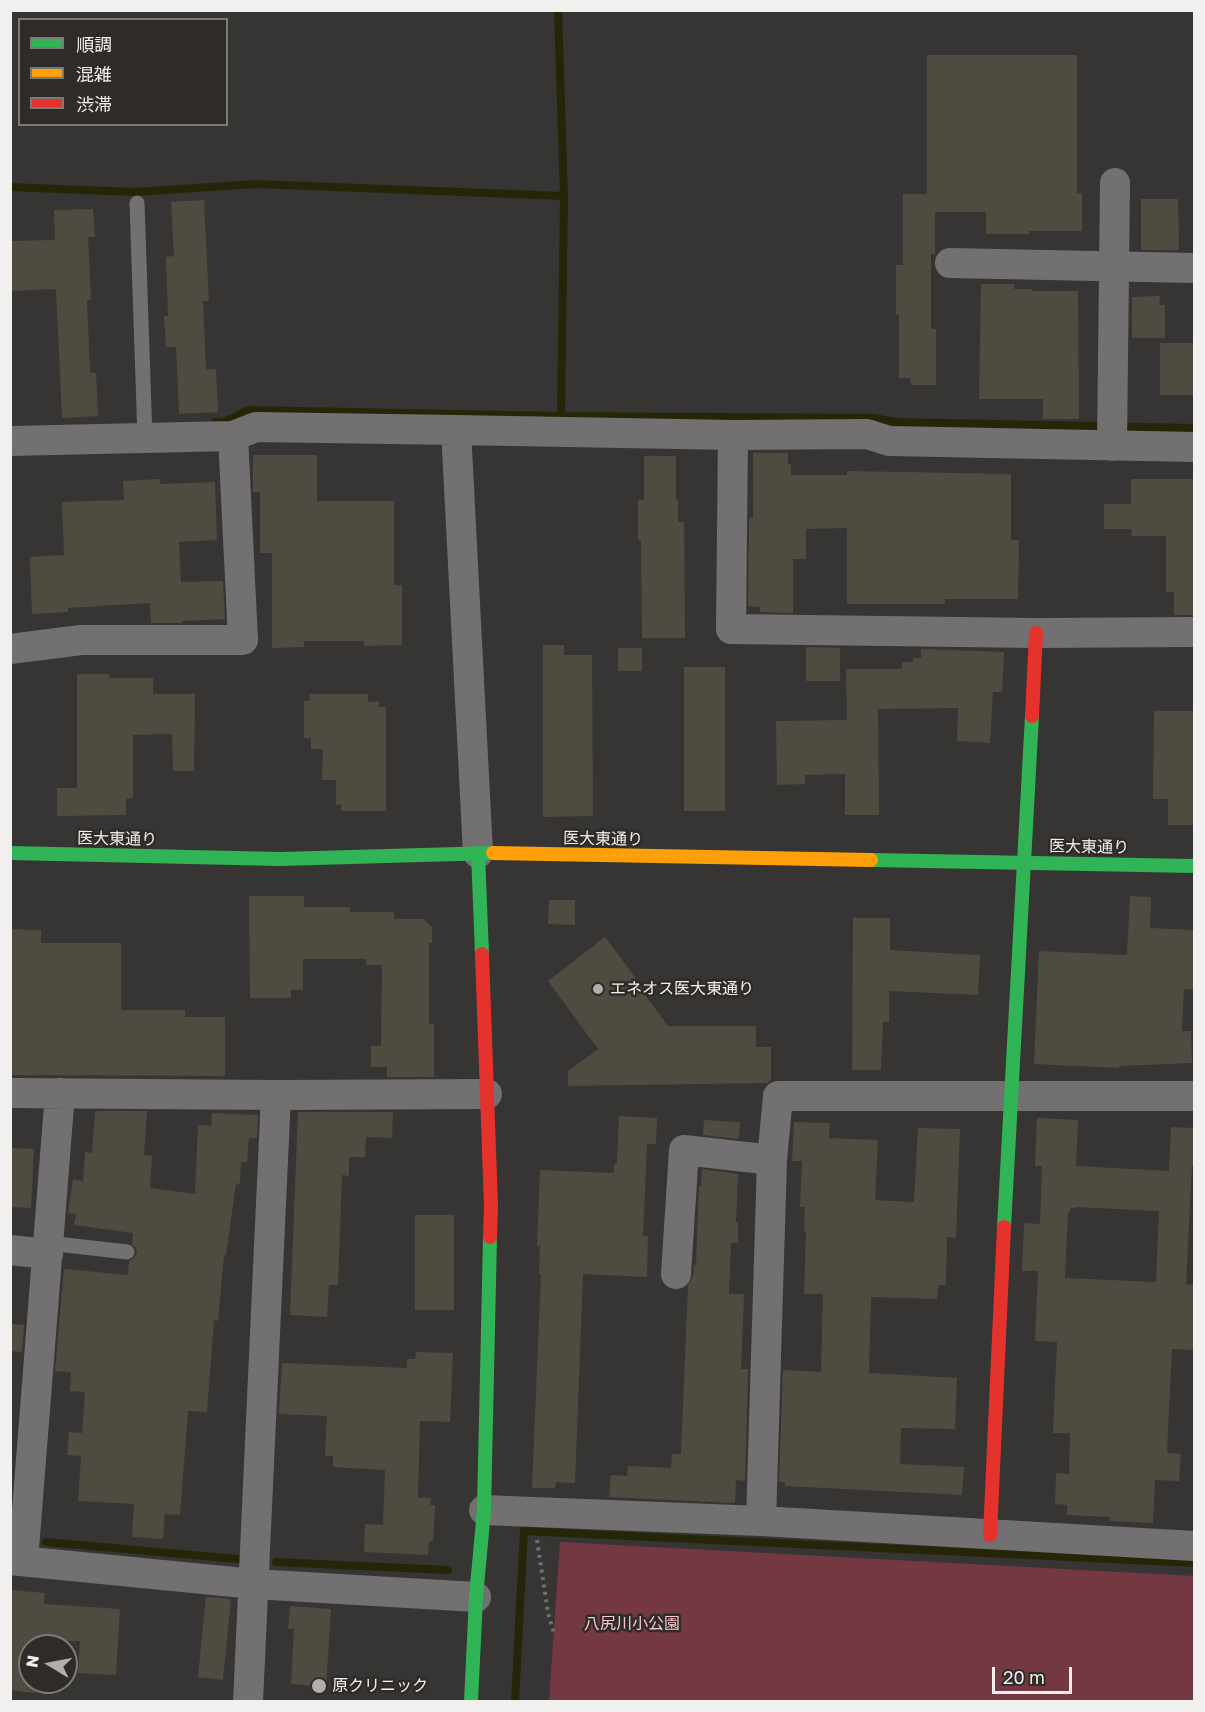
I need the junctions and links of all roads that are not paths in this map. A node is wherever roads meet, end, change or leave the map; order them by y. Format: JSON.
{"nodes":[{"id":1,"x":1115,"y":183,"type":"dead end"},
{"id":2,"x":137,"y":203,"type":"dead end"},
{"id":3,"x":950,"y":262,"type":"dead end"},
{"id":4,"x":1114,"y":266,"type":"junction"},
{"id":5,"x":1194,"y":268,"type":"edge"},
{"id":6,"x":144,"y":428,"type":"junction"},
{"id":7,"x":456,"y":430,"type":"junction"},
{"id":8,"x":1112,"y":434,"type":"junction"},
{"id":9,"x":733,"y":435,"type":"junction"},
{"id":10,"x":233,"y":436,"type":"junction"},
{"id":11,"x":10,"y":441,"type":"edge"},
{"id":12,"x":1194,"y":447,"type":"edge"},
{"id":13,"x":1194,"y":632,"type":"edge"},
{"id":14,"x":1035,"y":633,"type":"junction"},
{"id":15,"x":10,"y":649,"type":"edge"},
{"id":16,"x":10,"y":853,"type":"edge"},
{"id":17,"x":478,"y":853,"type":"junction"},
{"id":18,"x":1025,"y":862,"type":"junction"},
{"id":19,"x":1194,"y":866,"type":"edge"},
{"id":20,"x":10,"y":1093,"type":"edge"},
{"id":21,"x":60,"y":1093,"type":"junction"},
{"id":22,"x":487,"y":1094,"type":"junction"},
{"id":23,"x":276,"y":1095,"type":"junction"},
{"id":24,"x":1194,"y":1096,"type":"edge"},
{"id":25,"x":1010,"y":1097,"type":"junction"},
{"id":26,"x":772,"y":1160,"type":"junction"},
{"id":27,"x":48,"y":1248,"type":"junction"},
{"id":28,"x":10,"y":1250,"type":"edge"},
{"id":29,"x":127,"y":1252,"type":"dead end"},
{"id":30,"x":676,"y":1274,"type":"dead end"},
{"id":31,"x":23,"y":1401,"type":"edge"},
{"id":32,"x":484,"y":1510,"type":"junction"},
{"id":33,"x":761,"y":1521,"type":"junction"},
{"id":34,"x":990,"y":1535,"type":"junction"},
{"id":35,"x":1194,"y":1546,"type":"edge"},
{"id":36,"x":17,"y":1561,"type":"edge"},
{"id":37,"x":254,"y":1584,"type":"junction"},
{"id":38,"x":476,"y":1597,"type":"junction"},
{"id":39,"x":248,"y":1701,"type":"edge"},
{"id":40,"x":471,"y":1701,"type":"edge"}],
"edges":[{"from":1,"to":4,"type":"street"},
{"from":2,"to":6,"type":"lane"},
{"from":3,"to":4,"type":"street"},
{"from":4,"to":5,"type":"street"},
{"from":4,"to":8,"type":"street"},
{"from":6,"to":10,"type":"street"},
{"from":6,"to":11,"type":"street"},
{"from":7,"to":9,"type":"street"},
{"from":7,"to":10,"type":"street"},
{"from":7,"to":17,"type":"street"},
{"from":8,"to":9,"type":"street"},
{"from":8,"to":12,"type":"street"},
{"from":9,"to":14,"type":"street"},
{"from":10,"to":15,"type":"street"},
{"from":13,"to":14,"type":"street"},
{"from":14,"to":18,"type":"street"},
{"from":16,"to":17,"type":"street","name":"医大東通り"},
{"from":17,"to":18,"type":"street","name":"医大東通り"},
{"from":17,"to":22,"type":"street"},
{"from":18,"to":19,"type":"street","name":"医大東通り"},
{"from":18,"to":25,"type":"street"},
{"from":20,"to":21,"type":"street"},
{"from":21,"to":23,"type":"street"},
{"from":21,"to":27,"type":"street"},
{"from":22,"to":23,"type":"street"},
{"from":22,"to":32,"type":"street"},
{"from":23,"to":37,"type":"street"},
{"from":24,"to":25,"type":"street"},
{"from":25,"to":26,"type":"street"},
{"from":25,"to":34,"type":"street"},
{"from":26,"to":30,"type":"street"},
{"from":26,"to":33,"type":"street"},
{"from":27,"to":28,"type":"street"},
{"from":27,"to":29,"type":"lane"},
{"from":27,"to":31,"type":"street"},
{"from":31,"to":36,"type":"street"},
{"from":32,"to":33,"type":"street"},
{"from":32,"to":38,"type":"street"},
{"from":33,"to":34,"type":"street"},
{"from":34,"to":35,"type":"street"},
{"from":36,"to":37,"type":"street"},
{"from":37,"to":38,"type":"street"},
{"from":37,"to":39,"type":"street"},
{"from":38,"to":40,"type":"street"}]}
